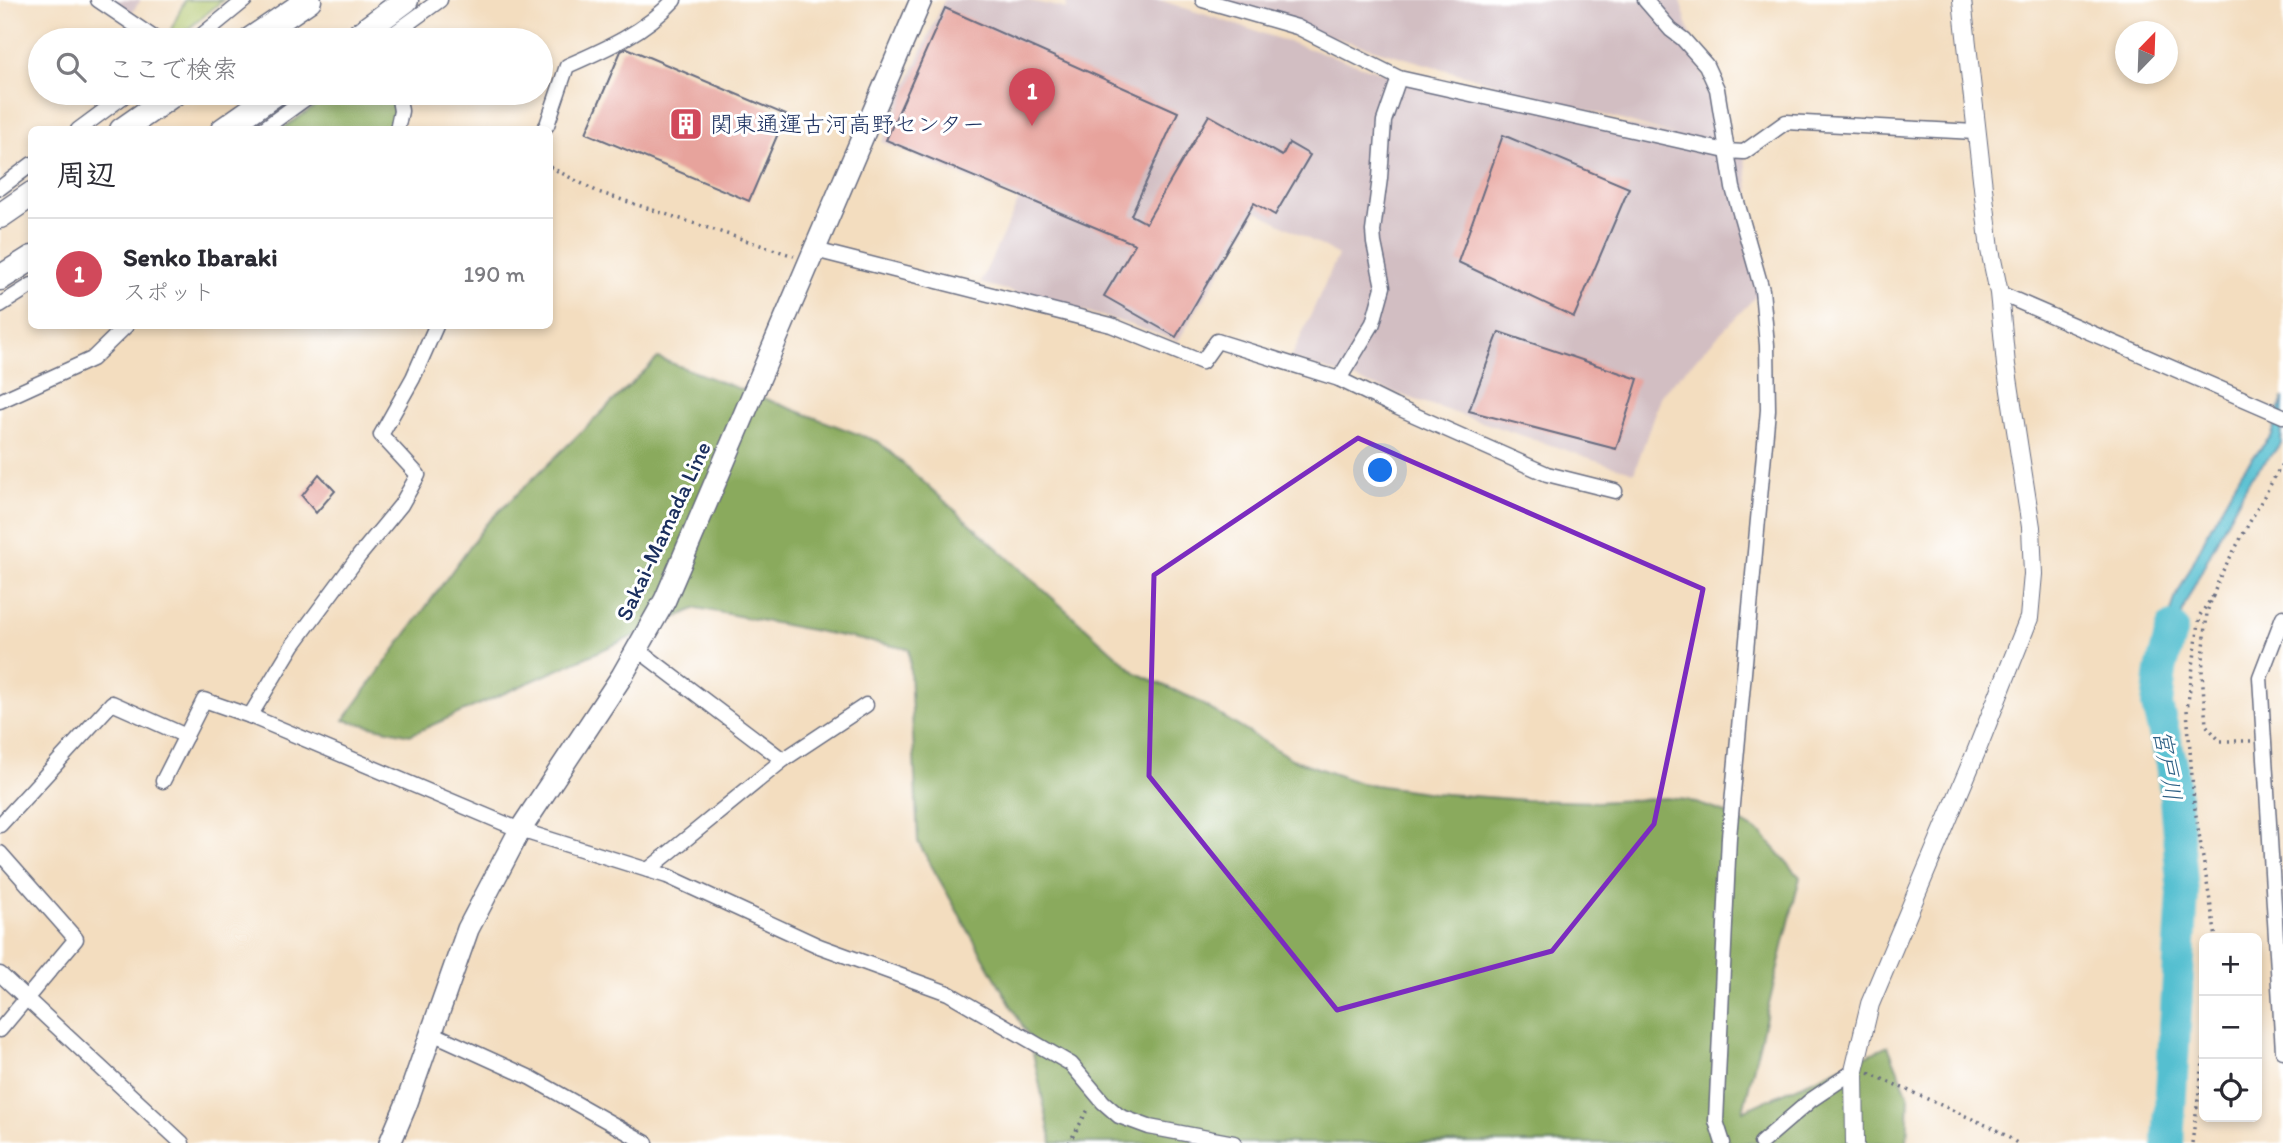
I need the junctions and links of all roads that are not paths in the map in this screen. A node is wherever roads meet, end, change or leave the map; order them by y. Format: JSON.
{"nodes":[{"id":1,"x":97,"y":0,"type":"edge"},
{"id":2,"x":245,"y":0,"type":"edge"},
{"id":3,"x":309,"y":0,"type":"edge"},
{"id":4,"x":405,"y":0,"type":"edge"},
{"id":5,"x":440,"y":0,"type":"edge"},
{"id":6,"x":674,"y":0,"type":"edge"},
{"id":7,"x":921,"y":0,"type":"edge"},
{"id":8,"x":1203,"y":0,"type":"edge"},
{"id":9,"x":1645,"y":0,"type":"edge"},
{"id":10,"x":1962,"y":0,"type":"edge"},
{"id":11,"x":139,"y":28,"type":"edge"},
{"id":12,"x":211,"y":28,"type":"edge"},
{"id":13,"x":268,"y":28,"type":"edge"},
{"id":14,"x":368,"y":28,"type":"edge"},
{"id":15,"x":402,"y":28,"type":"edge"},
{"id":16,"x":1399,"y":78,"type":"junction"},
{"id":17,"x":112,"y":105,"type":"edge"},
{"id":18,"x":158,"y":105,"type":"edge"},
{"id":19,"x":259,"y":105,"type":"edge"},
{"id":20,"x":296,"y":105,"type":"edge"},
{"id":21,"x":400,"y":105,"type":"edge"},
{"id":22,"x":83,"y":126,"type":"edge"},
{"id":23,"x":128,"y":126,"type":"edge"},
{"id":24,"x":229,"y":126,"type":"edge"},
{"id":25,"x":268,"y":126,"type":"edge"},
{"id":26,"x":398,"y":126,"type":"edge"},
{"id":27,"x":546,"y":126,"type":"edge"},
{"id":28,"x":1975,"y":132,"type":"junction"},
{"id":29,"x":1726,"y":151,"type":"junction"},
{"id":30,"x":28,"y":167,"type":"edge"},
{"id":31,"x":0,"y":188,"type":"edge"},
{"id":32,"x":28,"y":197,"type":"edge"},
{"id":33,"x":0,"y":216,"type":"edge"},
{"id":34,"x":812,"y":256,"type":"junction"},
{"id":35,"x":28,"y":260,"type":"edge"},
{"id":36,"x":0,"y":278,"type":"edge"},
{"id":37,"x":28,"y":288,"type":"edge"},
{"id":38,"x":1998,"y":293,"type":"junction"},
{"id":39,"x":0,"y":305,"type":"edge"},
{"id":40,"x":123,"y":329,"type":"edge"},
{"id":41,"x":435,"y":329,"type":"edge"},
{"id":42,"x":1339,"y":379,"type":"junction"},
{"id":43,"x":0,"y":401,"type":"edge"},
{"id":44,"x":2283,"y":416,"type":"edge"},
{"id":45,"x":1615,"y":491,"type":"dead end"},
{"id":46,"x":2283,"y":617,"type":"edge"},
{"id":47,"x":637,"y":649,"type":"junction"},
{"id":48,"x":866,"y":705,"type":"dead end"},
{"id":49,"x":250,"y":716,"type":"junction"},
{"id":50,"x":186,"y":736,"type":"junction"},
{"id":51,"x":783,"y":760,"type":"junction"},
{"id":52,"x":163,"y":781,"type":"dead end"},
{"id":53,"x":0,"y":825,"type":"edge"},
{"id":54,"x":520,"y":830,"type":"junction"},
{"id":55,"x":0,"y":853,"type":"edge"},
{"id":56,"x":648,"y":870,"type":"junction"},
{"id":57,"x":0,"y":974,"type":"edge"},
{"id":58,"x":25,"y":998,"type":"junction"},
{"id":59,"x":0,"y":1030,"type":"edge"},
{"id":60,"x":432,"y":1033,"type":"junction"},
{"id":61,"x":2283,"y":1051,"type":"edge"},
{"id":62,"x":1854,"y":1068,"type":"junction"},
{"id":63,"x":182,"y":1143,"type":"edge"},
{"id":64,"x":390,"y":1143,"type":"edge"},
{"id":65,"x":646,"y":1143,"type":"edge"},
{"id":66,"x":1234,"y":1143,"type":"edge"},
{"id":67,"x":1723,"y":1143,"type":"edge"},
{"id":68,"x":1761,"y":1143,"type":"edge"},
{"id":69,"x":1855,"y":1143,"type":"edge"}],
"edges":[{"from":1,"to":11,"type":"street"},
{"from":2,"to":12,"type":"street"},
{"from":3,"to":13,"type":"highway"},
{"from":4,"to":14,"type":"highway"},
{"from":5,"to":15,"type":"street"},
{"from":6,"to":27,"type":"street"},
{"from":7,"to":34,"type":"main road","name":"Sakai-Mamada Line"},
{"from":8,"to":16,"type":"street"},
{"from":9,"to":29,"type":"street"},
{"from":10,"to":28,"type":"street"},
{"from":16,"to":29,"type":"street"},
{"from":16,"to":42,"type":"street"},
{"from":17,"to":22,"type":"street"},
{"from":18,"to":23,"type":"highway"},
{"from":19,"to":24,"type":"highway"},
{"from":20,"to":25,"type":"street"},
{"from":21,"to":26,"type":"street"},
{"from":28,"to":29,"type":"street"},
{"from":28,"to":38,"type":"street"},
{"from":29,"to":67,"type":"street"},
{"from":30,"to":31,"type":"street"},
{"from":32,"to":33,"type":"highway"},
{"from":34,"to":42,"type":"street"},
{"from":34,"to":47,"type":"main road","name":"Sakai-Mamada Line"},
{"from":35,"to":36,"type":"highway"},
{"from":37,"to":39,"type":"street"},
{"from":38,"to":44,"type":"street"},
{"from":38,"to":62,"type":"street"},
{"from":40,"to":43,"type":"street"},
{"from":41,"to":49,"type":"street"},
{"from":42,"to":45,"type":"street"},
{"from":46,"to":61,"type":"street"},
{"from":47,"to":51,"type":"street"},
{"from":47,"to":54,"type":"main road","name":"Sakai-Mamada Line"},
{"from":48,"to":51,"type":"street"},
{"from":49,"to":50,"type":"street"},
{"from":49,"to":54,"type":"street"},
{"from":50,"to":52,"type":"street"},
{"from":50,"to":53,"type":"street"},
{"from":51,"to":56,"type":"street"},
{"from":54,"to":56,"type":"street"},
{"from":54,"to":60,"type":"main road","name":"Sakai-Mamada Line"},
{"from":55,"to":58,"type":"street"},
{"from":56,"to":66,"type":"street"},
{"from":57,"to":58,"type":"street"},
{"from":58,"to":59,"type":"street"},
{"from":58,"to":63,"type":"street"},
{"from":60,"to":64,"type":"main road","name":"Sakai-Mamada Line"},
{"from":60,"to":65,"type":"street"},
{"from":62,"to":68,"type":"street"},
{"from":62,"to":69,"type":"street"}]}
